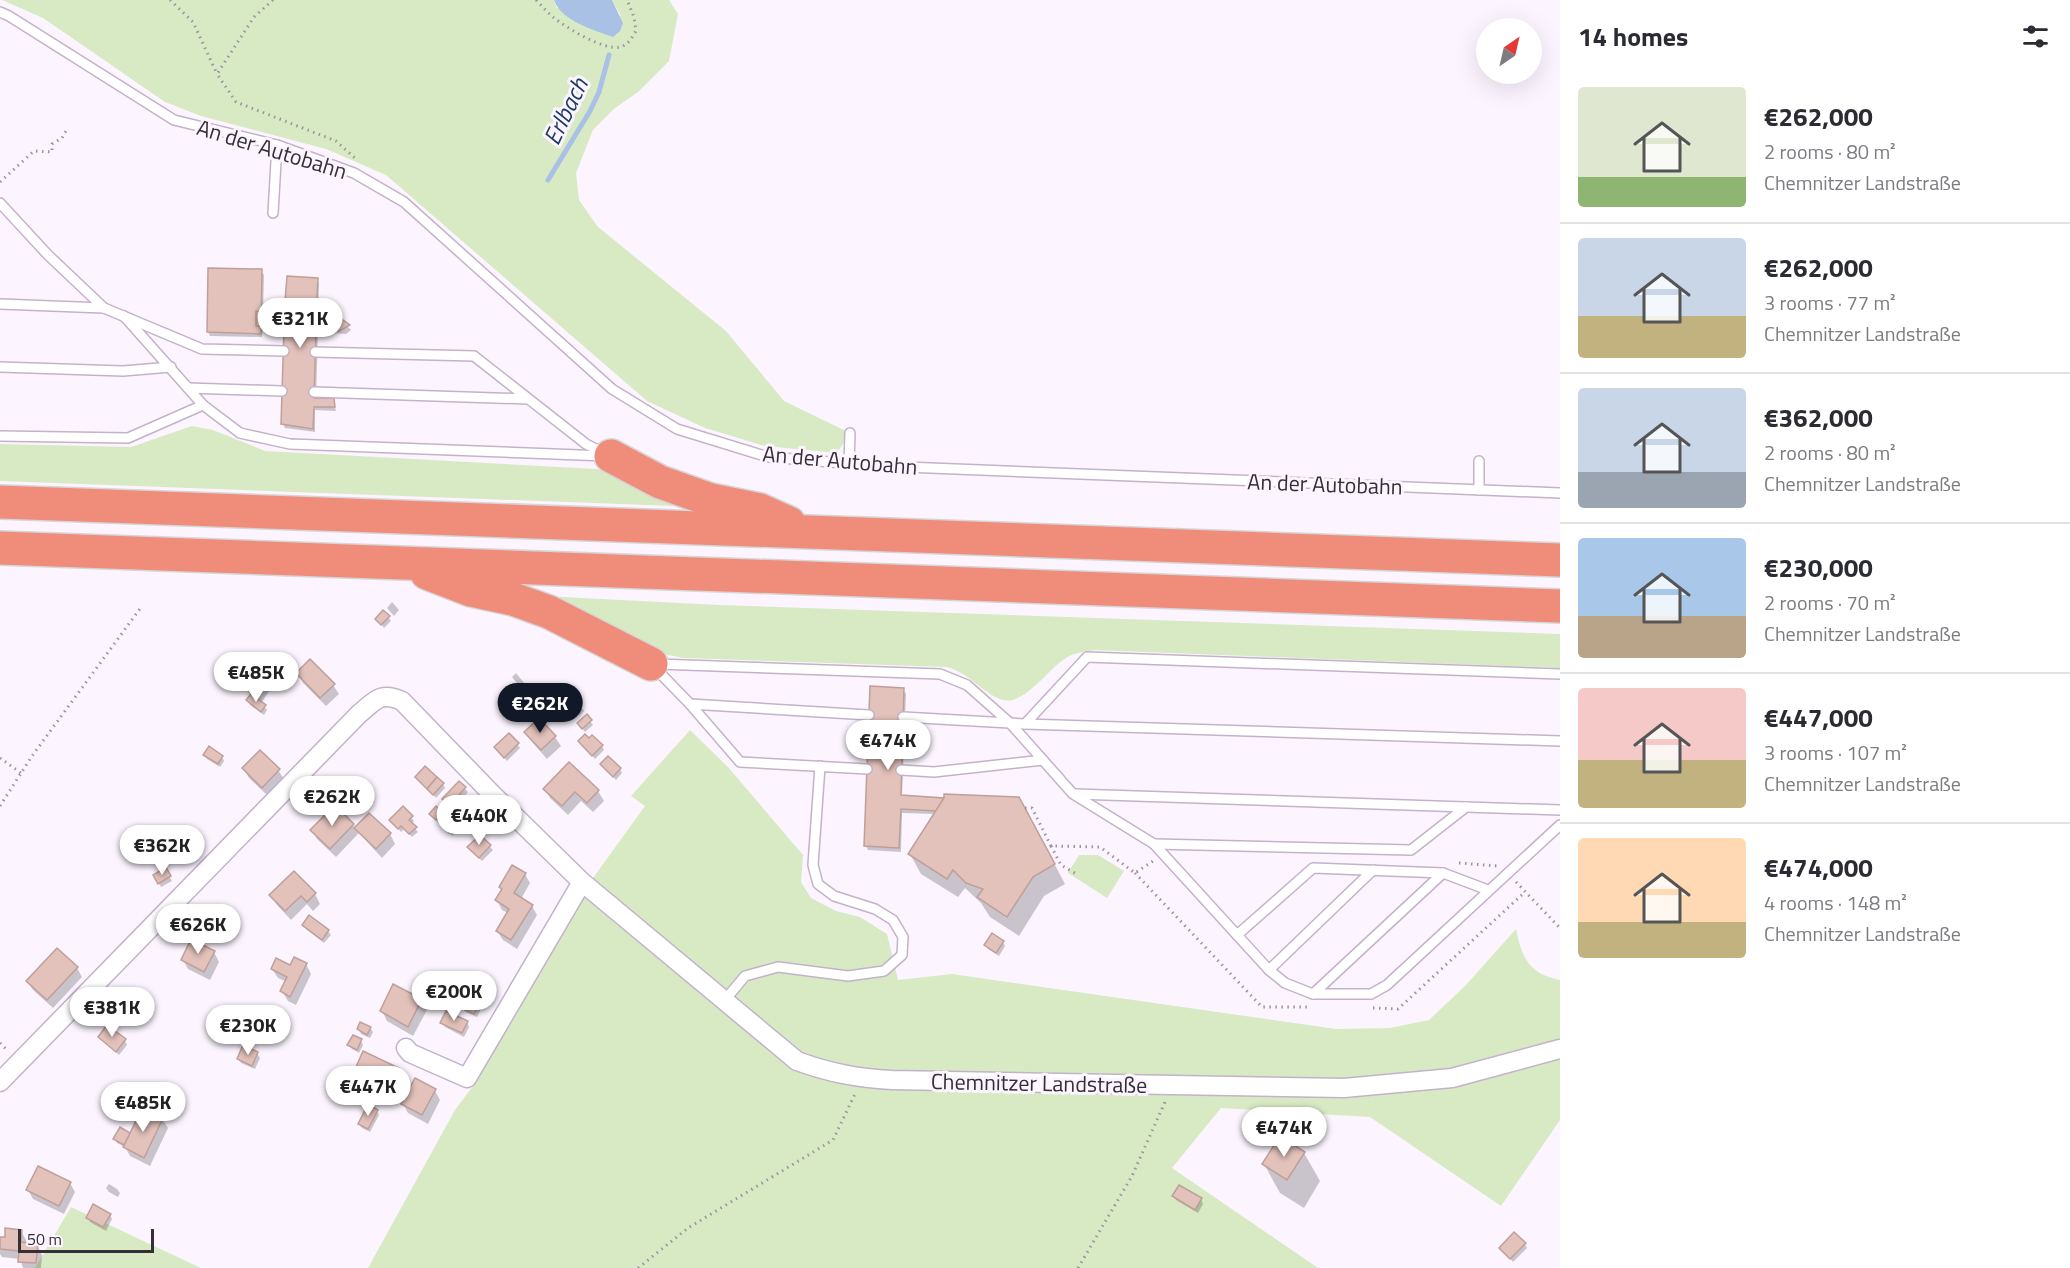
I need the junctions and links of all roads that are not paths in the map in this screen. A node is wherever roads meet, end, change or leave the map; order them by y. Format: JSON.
{"nodes":[{"id":1,"x":0,"y":12,"type":"edge"},
{"id":2,"x":277,"y":145,"type":"junction"},
{"id":3,"x":0,"y":203,"type":"edge"},
{"id":4,"x":273,"y":213,"type":"dead end"},
{"id":5,"x":0,"y":304,"type":"edge"},
{"id":6,"x":104,"y":308,"type":"junction"},
{"id":7,"x":124,"y":316,"type":"junction"},
{"id":8,"x":284,"y":351,"type":"dead end"},
{"id":9,"x":315,"y":352,"type":"dead end"},
{"id":10,"x":0,"y":367,"type":"edge"},
{"id":11,"x":171,"y":367,"type":"junction"},
{"id":12,"x":188,"y":388,"type":"junction"},
{"id":13,"x":282,"y":391,"type":"dead end"},
{"id":14,"x":314,"y":392,"type":"dead end"},
{"id":15,"x":528,"y":399,"type":"junction"},
{"id":16,"x":203,"y":405,"type":"junction"},
{"id":17,"x":850,"y":433,"type":"dead end"},
{"id":18,"x":0,"y":436,"type":"edge"},
{"id":19,"x":611,"y":456,"type":"junction"},
{"id":20,"x":1479,"y":461,"type":"dead end"},
{"id":21,"x":849,"y":463,"type":"junction"},
{"id":22,"x":1479,"y":490,"type":"junction"},
{"id":23,"x":1560,"y":493,"type":"edge"},
{"id":24,"x":0,"y":502,"type":"edge"},
{"id":25,"x":810,"y":533,"type":"junction"},
{"id":26,"x":0,"y":548,"type":"edge"},
{"id":27,"x":1560,"y":560,"type":"edge"},
{"id":28,"x":400,"y":563,"type":"junction"},
{"id":29,"x":1560,"y":606,"type":"edge"},
{"id":30,"x":651,"y":664,"type":"junction"},
{"id":31,"x":1560,"y":674,"type":"edge"},
{"id":32,"x":690,"y":704,"type":"junction"},
{"id":33,"x":869,"y":715,"type":"dead end"},
{"id":34,"x":903,"y":717,"type":"dead end"},
{"id":35,"x":1010,"y":723,"type":"junction"},
{"id":36,"x":1025,"y":724,"type":"junction"},
{"id":37,"x":1560,"y":741,"type":"edge"},
{"id":38,"x":1042,"y":760,"type":"junction"},
{"id":39,"x":820,"y":766,"type":"junction"},
{"id":40,"x":867,"y":769,"type":"dead end"},
{"id":41,"x":901,"y":770,"type":"dead end"},
{"id":42,"x":1072,"y":794,"type":"junction"},
{"id":43,"x":1467,"y":807,"type":"junction"},
{"id":44,"x":1560,"y":810,"type":"edge"},
{"id":45,"x":1560,"y":825,"type":"edge"},
{"id":46,"x":1154,"y":844,"type":"junction"},
{"id":47,"x":1373,"y":870,"type":"junction"},
{"id":48,"x":1443,"y":873,"type":"junction"},
{"id":49,"x":582,"y":882,"type":"junction"},
{"id":50,"x":1488,"y":890,"type":"junction"},
{"id":51,"x":1237,"y":935,"type":"junction"},
{"id":52,"x":1269,"y":970,"type":"junction"},
{"id":53,"x":1313,"y":994,"type":"junction"},
{"id":54,"x":725,"y":1000,"type":"junction"},
{"id":55,"x":406,"y":1048,"type":"dead end"},
{"id":56,"x":1560,"y":1049,"type":"edge"},
{"id":57,"x":0,"y":1082,"type":"edge"}],
"edges":[{"from":1,"to":2,"type":"lane","name":"An der Autobahn"},
{"from":2,"to":4,"type":"lane"},
{"from":2,"to":21,"type":"lane","name":"An der Autobahn"},
{"from":3,"to":6,"type":"lane"},
{"from":5,"to":6,"type":"lane"},
{"from":6,"to":7,"type":"lane"},
{"from":7,"to":8,"type":"lane"},
{"from":7,"to":11,"type":"lane"},
{"from":9,"to":15,"type":"lane"},
{"from":10,"to":11,"type":"lane"},
{"from":11,"to":12,"type":"lane"},
{"from":12,"to":13,"type":"lane"},
{"from":12,"to":16,"type":"lane"},
{"from":14,"to":15,"type":"lane"},
{"from":15,"to":19,"type":"lane"},
{"from":16,"to":18,"type":"lane"},
{"from":16,"to":19,"type":"lane"},
{"from":17,"to":21,"type":"lane"},
{"from":19,"to":25,"type":"highway"},
{"from":20,"to":22,"type":"lane"},
{"from":21,"to":22,"type":"lane","name":"An der Autobahn"},
{"from":22,"to":23,"type":"lane","name":"An der Autobahn"},
{"from":24,"to":25,"type":"highway"},
{"from":25,"to":27,"type":"highway"},
{"from":26,"to":28,"type":"highway"},
{"from":28,"to":29,"type":"highway"},
{"from":28,"to":30,"type":"highway"},
{"from":30,"to":32,"type":"lane"},
{"from":30,"to":35,"type":"lane"},
{"from":31,"to":36,"type":"lane"},
{"from":32,"to":33,"type":"lane"},
{"from":32,"to":39,"type":"lane"},
{"from":34,"to":35,"type":"lane"},
{"from":35,"to":36,"type":"lane"},
{"from":35,"to":38,"type":"lane"},
{"from":36,"to":37,"type":"lane"},
{"from":38,"to":41,"type":"lane"},
{"from":38,"to":42,"type":"lane"},
{"from":39,"to":40,"type":"lane"},
{"from":39,"to":54,"type":"lane"},
{"from":42,"to":43,"type":"lane"},
{"from":42,"to":46,"type":"lane"},
{"from":43,"to":44,"type":"lane"},
{"from":43,"to":46,"type":"lane"},
{"from":45,"to":50,"type":"lane"},
{"from":46,"to":51,"type":"lane"},
{"from":47,"to":48,"type":"lane"},
{"from":47,"to":51,"type":"lane"},
{"from":47,"to":52,"type":"lane"},
{"from":48,"to":50,"type":"lane"},
{"from":48,"to":53,"type":"lane"},
{"from":49,"to":54,"type":"street","name":"Chemnitzer Landstraße"},
{"from":49,"to":55,"type":"street"},
{"from":49,"to":57,"type":"street","name":"Chemnitzer Landstraße"},
{"from":50,"to":53,"type":"lane"},
{"from":51,"to":52,"type":"lane"},
{"from":52,"to":53,"type":"lane"},
{"from":54,"to":56,"type":"street","name":"Chemnitzer Landstraße"}]}
